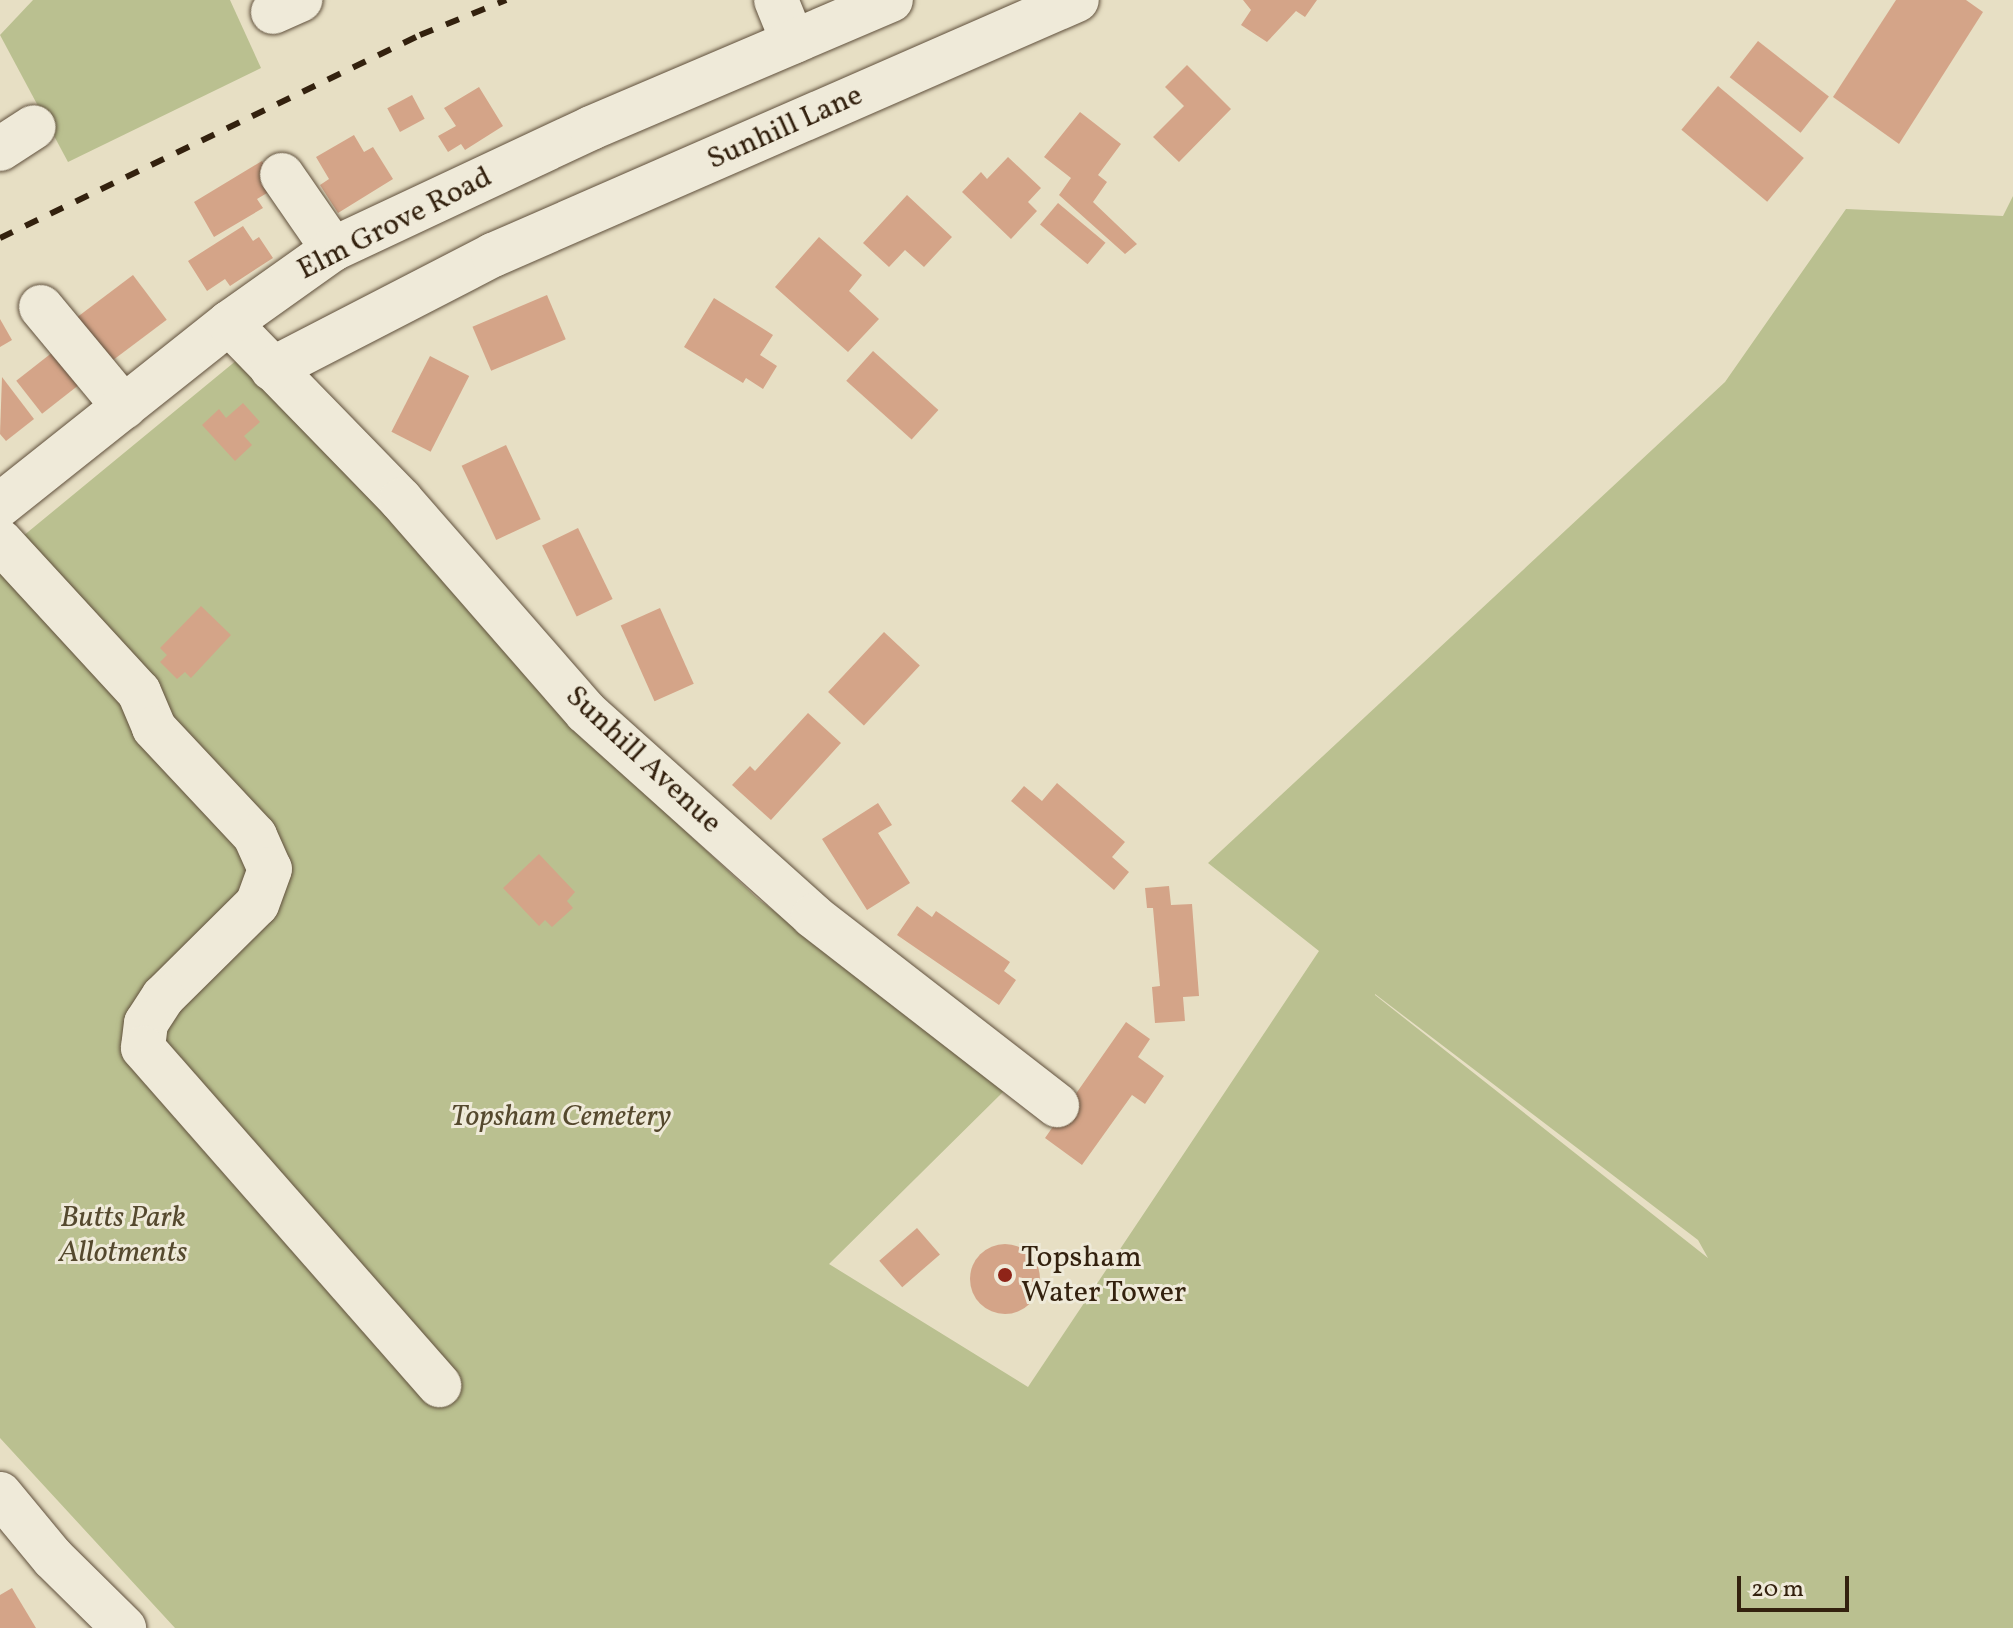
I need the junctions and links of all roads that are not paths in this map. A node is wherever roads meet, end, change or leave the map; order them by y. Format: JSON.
{"nodes":[{"id":1,"x":776,"y":0,"type":"edge"},
{"id":2,"x":891,"y":0,"type":"edge"},
{"id":3,"x":1077,"y":0,"type":"edge"},
{"id":4,"x":793,"y":42,"type":"junction"},
{"id":5,"x":282,"y":175,"type":"dead end"},
{"id":6,"x":333,"y":249,"type":"junction"},
{"id":7,"x":38,"y":307,"type":"dead end"},
{"id":8,"x":229,"y":323,"type":"junction"},
{"id":9,"x":272,"y":369,"type":"junction"},
{"id":10,"x":124,"y":407,"type":"junction"},
{"id":11,"x":0,"y":505,"type":"edge"},
{"id":12,"x":0,"y":541,"type":"edge"},
{"id":13,"x":1057,"y":1105,"type":"dead end"},
{"id":14,"x":439,"y":1385,"type":"dead end"},
{"id":15,"x":0,"y":1494,"type":"edge"},
{"id":16,"x":124,"y":1628,"type":"edge"}],
"edges":[{"from":1,"to":4,"type":"street"},
{"from":2,"to":4,"type":"street","name":"Elm Grove Road"},
{"from":3,"to":9,"type":"street","name":"Sunhill Lane"},
{"from":4,"to":6,"type":"street","name":"Elm Grove Road"},
{"from":5,"to":6,"type":"street"},
{"from":6,"to":8,"type":"street","name":"Elm Grove Road"},
{"from":7,"to":10,"type":"street"},
{"from":8,"to":9,"type":"street","name":"Sunhill Avenue"},
{"from":8,"to":10,"type":"street","name":"Elm Grove Road"},
{"from":9,"to":13,"type":"street","name":"Sunhill Avenue"},
{"from":10,"to":11,"type":"street","name":"Elm Grove Road"},
{"from":12,"to":14,"type":"street"},
{"from":15,"to":16,"type":"street"}]}
